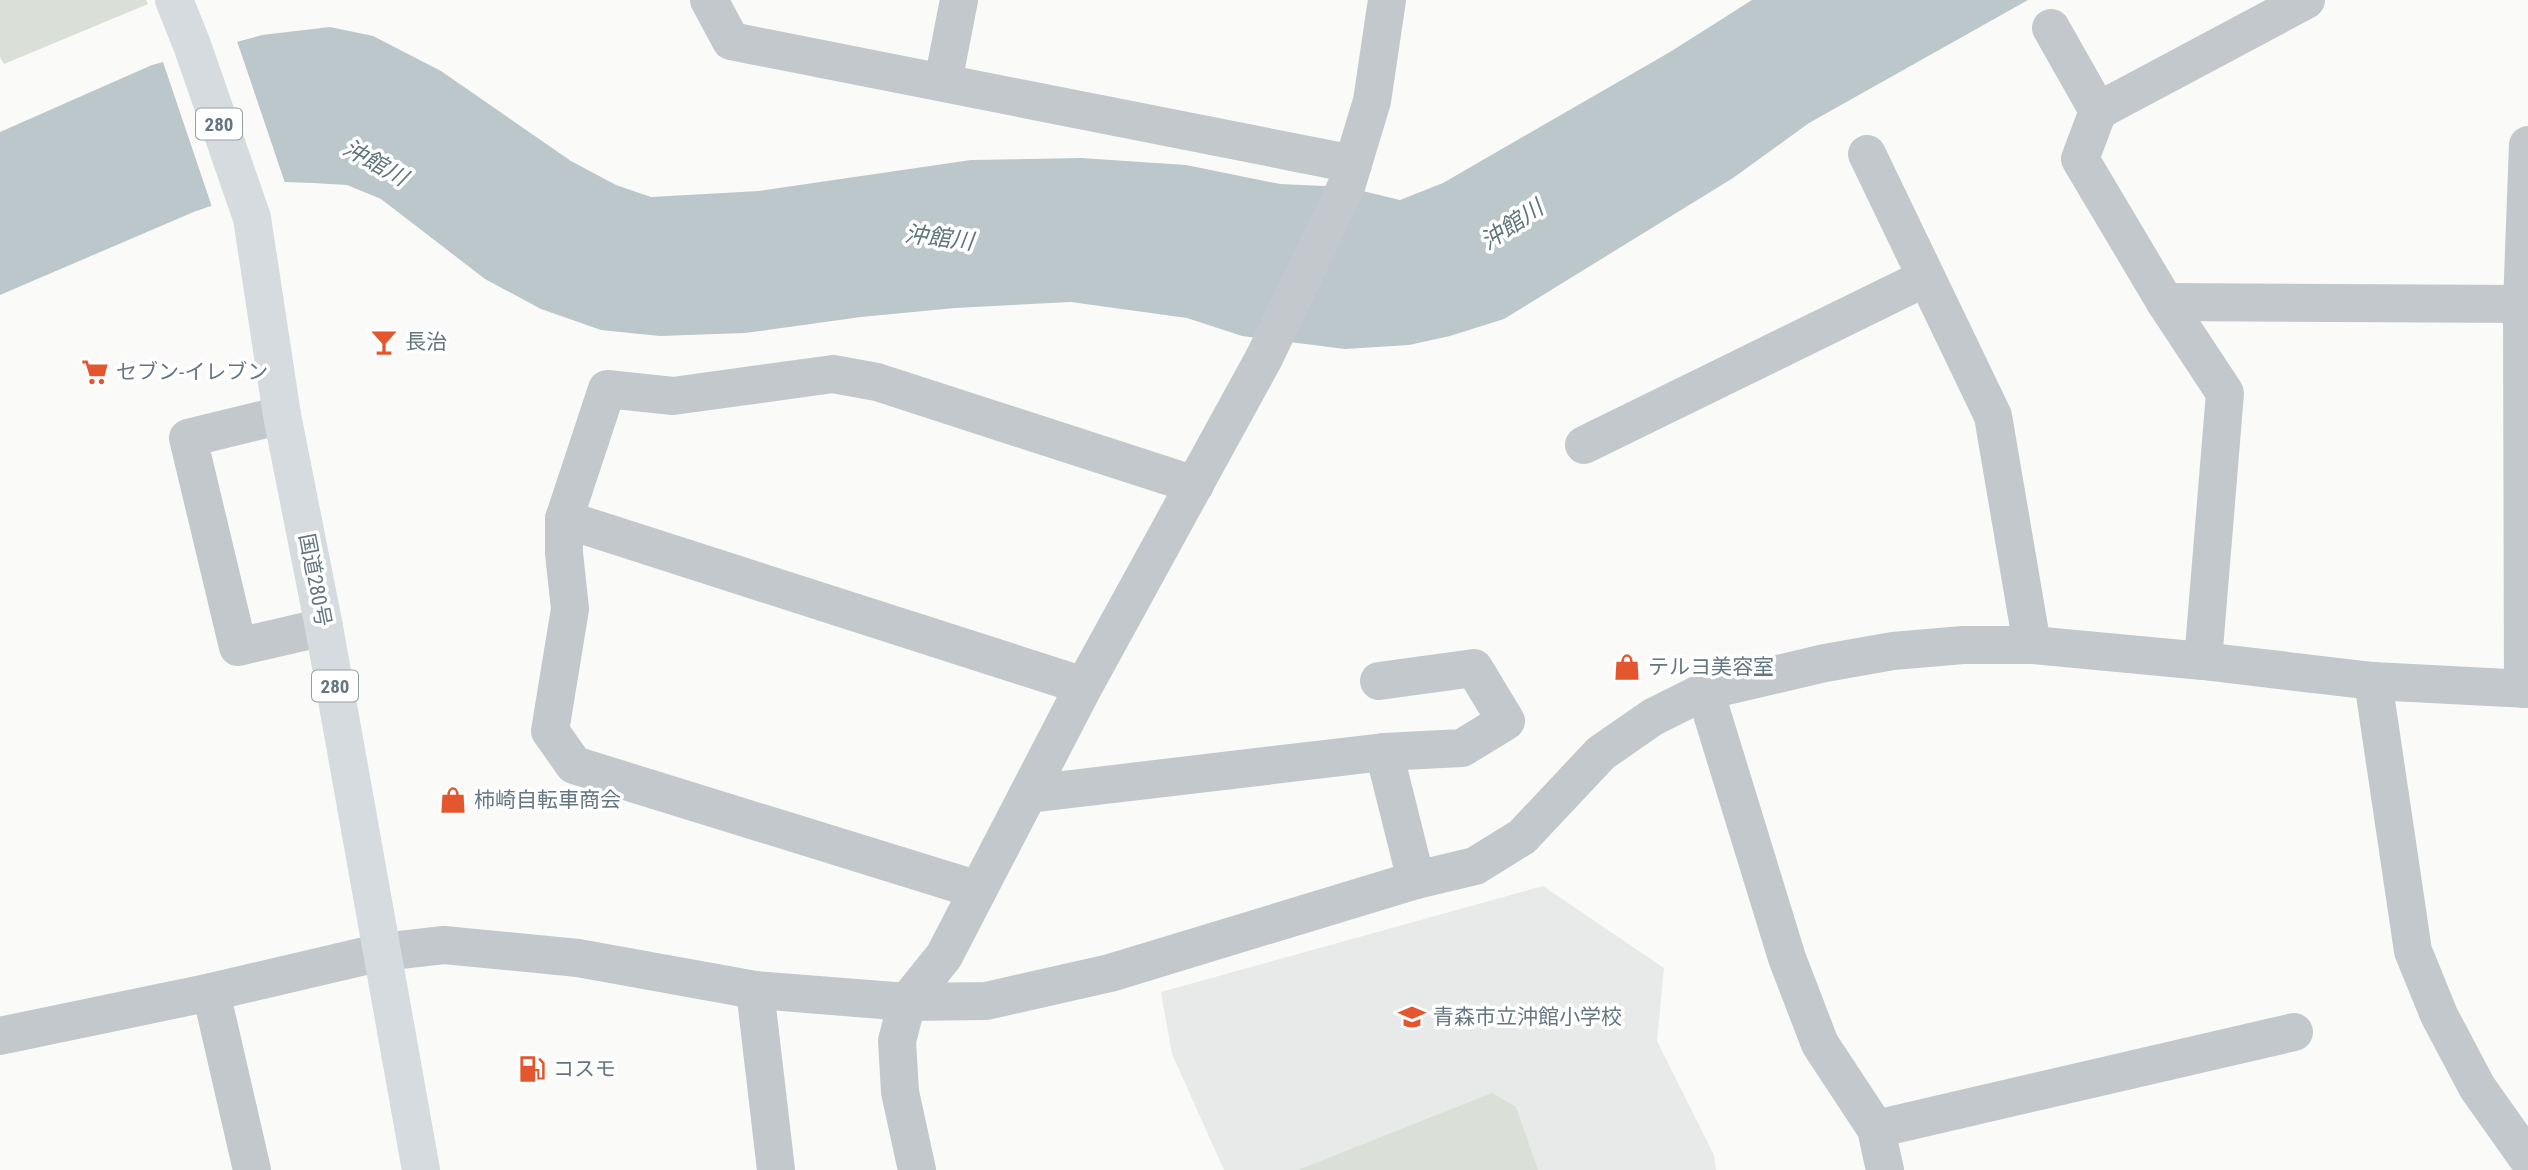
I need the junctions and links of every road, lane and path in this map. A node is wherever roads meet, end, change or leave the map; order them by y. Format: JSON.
{"nodes":[{"id":1,"x":174,"y":0,"type":"edge"},
{"id":2,"x":709,"y":0,"type":"edge"},
{"id":3,"x":959,"y":0,"type":"edge"},
{"id":4,"x":1387,"y":0,"type":"edge"},
{"id":5,"x":2305,"y":0,"type":"edge"},
{"id":6,"x":2051,"y":29,"type":"dead end"},
{"id":7,"x":943,"y":82,"type":"junction"},
{"id":8,"x":2098,"y":111,"type":"junction"},
{"id":9,"x":2528,"y":145,"type":"edge"},
{"id":10,"x":1867,"y":154,"type":"dead end"},
{"id":11,"x":1350,"y":175,"type":"junction"},
{"id":12,"x":1926,"y":278,"type":"junction"},
{"id":13,"x":2165,"y":302,"type":"junction"},
{"id":14,"x":2522,"y":304,"type":"junction"},
{"id":15,"x":282,"y":415,"type":"junction"},
{"id":16,"x":1584,"y":445,"type":"dead end"},
{"id":17,"x":1195,"y":485,"type":"junction"},
{"id":18,"x":564,"y":519,"type":"junction"},
{"id":19,"x":324,"y":627,"type":"junction"},
{"id":20,"x":2032,"y":645,"type":"junction"},
{"id":21,"x":2203,"y":661,"type":"junction"},
{"id":22,"x":1379,"y":681,"type":"dead end"},
{"id":23,"x":2372,"y":681,"type":"junction"},
{"id":24,"x":1084,"y":686,"type":"junction"},
{"id":25,"x":2526,"y":689,"type":"edge"},
{"id":26,"x":1704,"y":691,"type":"junction"},
{"id":27,"x":1384,"y":752,"type":"junction"},
{"id":28,"x":1029,"y":794,"type":"junction"},
{"id":29,"x":1416,"y":880,"type":"junction"},
{"id":30,"x":978,"y":890,"type":"junction"},
{"id":31,"x":383,"y":951,"type":"junction"},
{"id":32,"x":755,"y":990,"type":"junction"},
{"id":33,"x":211,"y":992,"type":"junction"},
{"id":34,"x":907,"y":1002,"type":"junction"},
{"id":35,"x":2294,"y":1032,"type":"dead end"},
{"id":36,"x":0,"y":1036,"type":"edge"},
{"id":37,"x":1876,"y":1129,"type":"junction"},
{"id":38,"x":2528,"y":1159,"type":"edge"},
{"id":39,"x":252,"y":1170,"type":"edge"},
{"id":40,"x":421,"y":1170,"type":"edge"},
{"id":41,"x":776,"y":1170,"type":"edge"},
{"id":42,"x":917,"y":1170,"type":"edge"},
{"id":43,"x":1885,"y":1170,"type":"edge"}],
"edges":[{"from":1,"to":15,"type":"highway","name":"国道280号","number":"280"},
{"from":2,"to":7,"type":"street"},
{"from":3,"to":7,"type":"street"},
{"from":4,"to":11,"type":"street"},
{"from":5,"to":8,"type":"street"},
{"from":6,"to":8,"type":"street"},
{"from":7,"to":11,"type":"street"},
{"from":8,"to":13,"type":"street"},
{"from":9,"to":14,"type":"street"},
{"from":10,"to":12,"type":"street"},
{"from":11,"to":17,"type":"street"},
{"from":12,"to":16,"type":"street"},
{"from":12,"to":20,"type":"street"},
{"from":13,"to":14,"type":"street"},
{"from":13,"to":21,"type":"street"},
{"from":14,"to":25,"type":"street"},
{"from":15,"to":19,"type":"highway","name":"国道280号","number":"280"},
{"from":15,"to":19,"type":"street"},
{"from":17,"to":18,"type":"street"},
{"from":17,"to":24,"type":"street"},
{"from":18,"to":24,"type":"street"},
{"from":18,"to":30,"type":"street"},
{"from":19,"to":31,"type":"highway","name":"国道280号","number":"280"},
{"from":20,"to":21,"type":"street"},
{"from":20,"to":26,"type":"street"},
{"from":21,"to":23,"type":"street"},
{"from":22,"to":27,"type":"street"},
{"from":23,"to":25,"type":"street"},
{"from":23,"to":38,"type":"street"},
{"from":24,"to":28,"type":"street"},
{"from":26,"to":29,"type":"street"},
{"from":26,"to":37,"type":"street"},
{"from":27,"to":28,"type":"street"},
{"from":27,"to":29,"type":"street"},
{"from":28,"to":30,"type":"street"},
{"from":29,"to":34,"type":"street"},
{"from":30,"to":34,"type":"street"},
{"from":31,"to":32,"type":"street"},
{"from":31,"to":33,"type":"street"},
{"from":31,"to":40,"type":"highway","name":"国道280号","number":"280"},
{"from":32,"to":34,"type":"street"},
{"from":32,"to":41,"type":"street"},
{"from":33,"to":36,"type":"street"},
{"from":33,"to":39,"type":"street"},
{"from":34,"to":42,"type":"street"},
{"from":35,"to":37,"type":"street"},
{"from":37,"to":43,"type":"street"}]}
